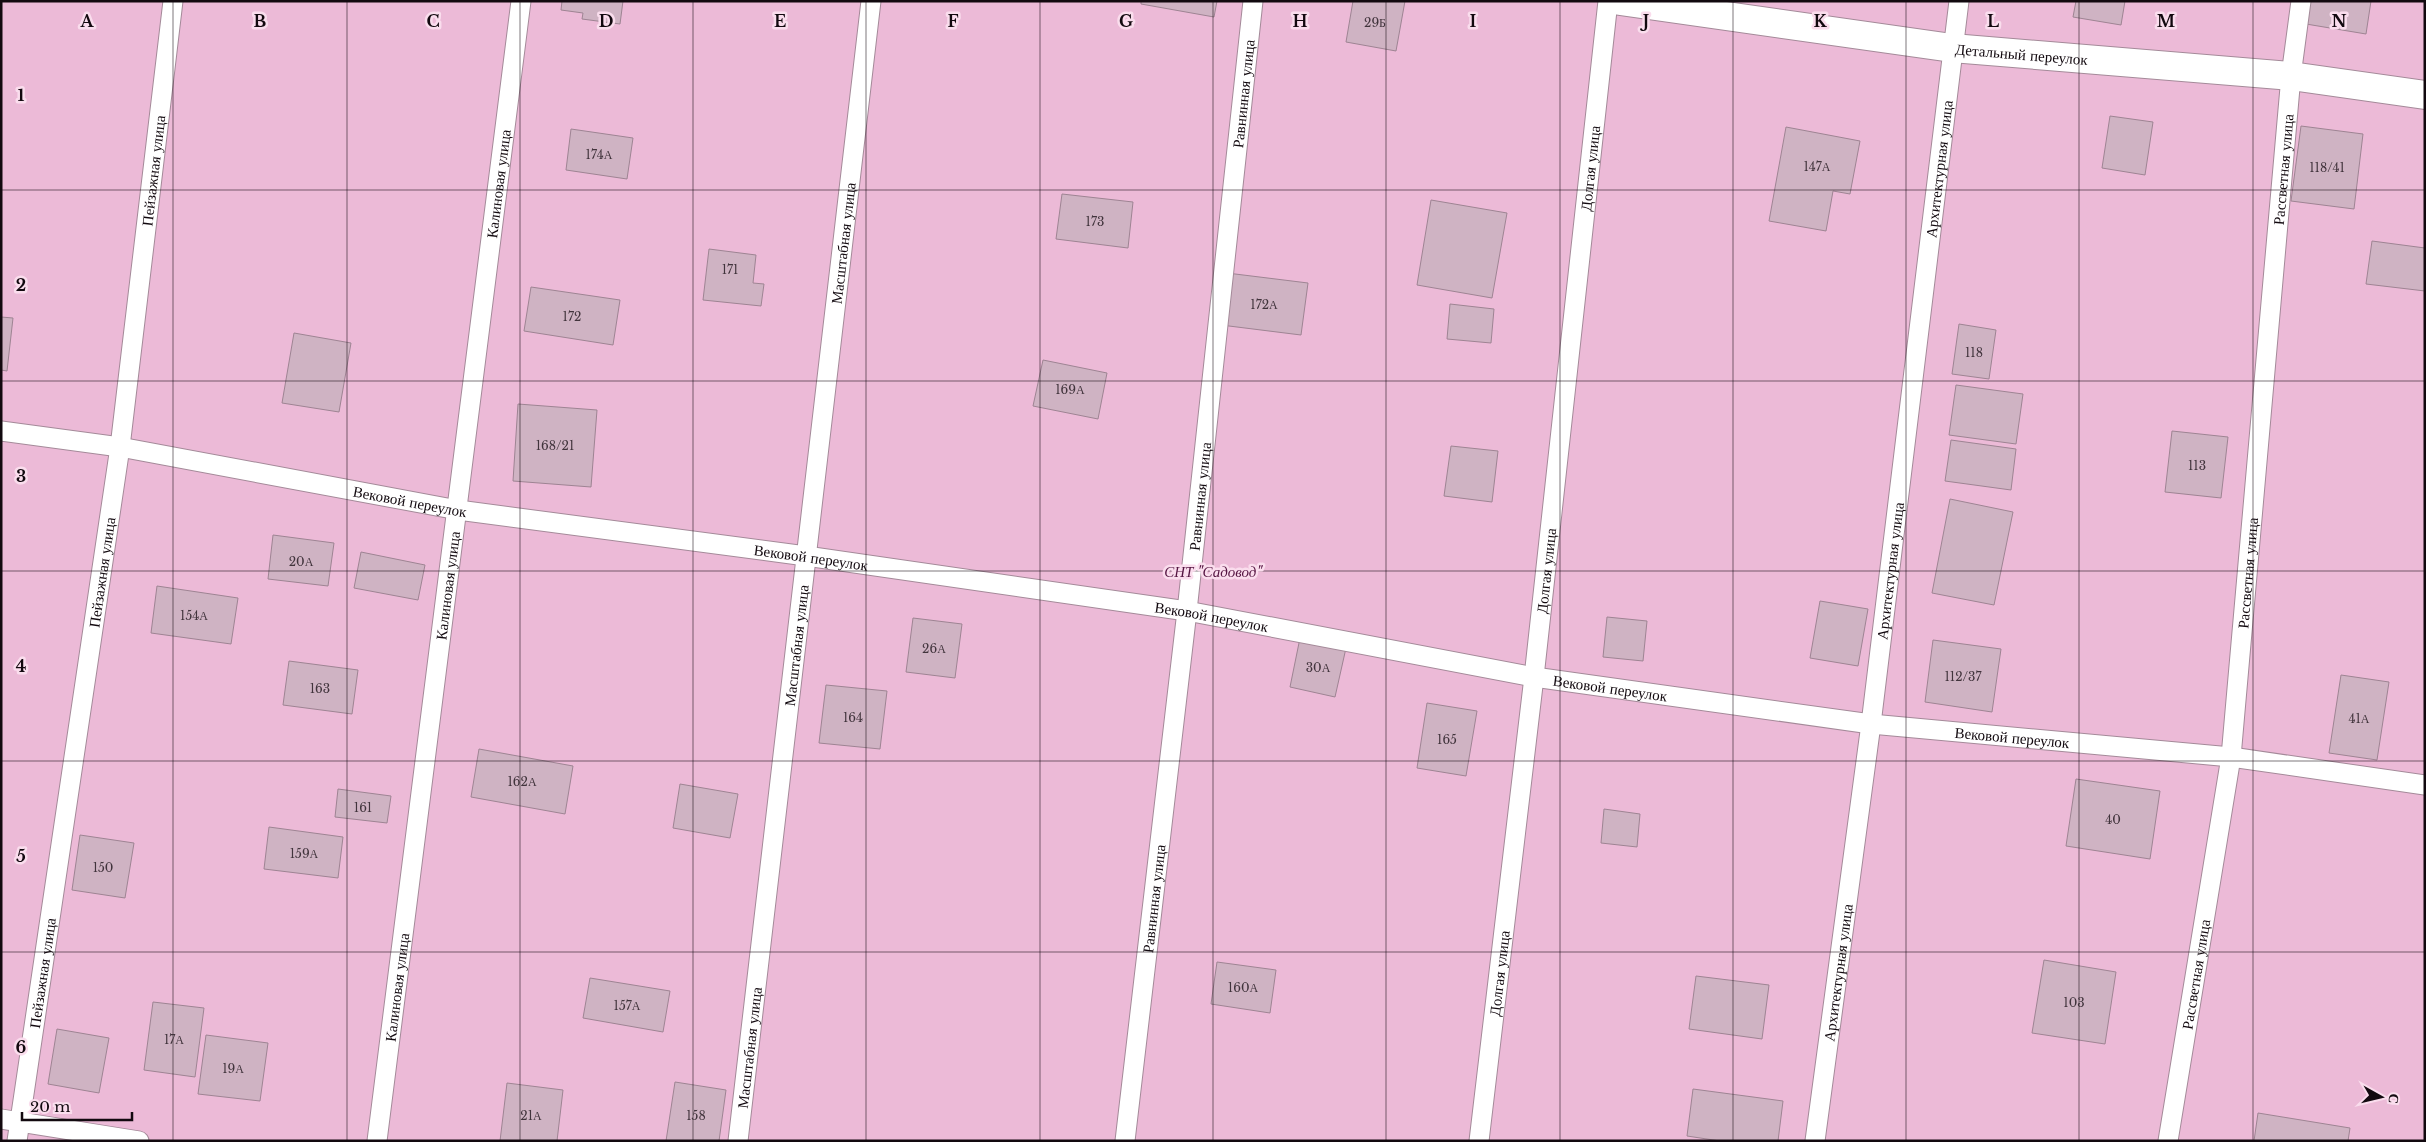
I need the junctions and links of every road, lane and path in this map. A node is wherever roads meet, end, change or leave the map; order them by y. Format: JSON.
{"nodes":[{"id":1,"x":173,"y":1,"type":"edge"},
{"id":2,"x":521,"y":1,"type":"edge"},
{"id":3,"x":872,"y":1,"type":"edge"},
{"id":4,"x":1253,"y":1,"type":"edge"},
{"id":5,"x":1608,"y":1,"type":"edge"},
{"id":6,"x":1620,"y":1,"type":"edge"},
{"id":7,"x":1959,"y":1,"type":"edge"},
{"id":8,"x":2301,"y":1,"type":"edge"},
{"id":9,"x":1952,"y":48,"type":"junction"},
{"id":10,"x":2291,"y":76,"type":"junction"},
{"id":11,"x":2425,"y":95,"type":"edge"},
{"id":12,"x":1,"y":431,"type":"edge"},
{"id":13,"x":120,"y":447,"type":"junction"},
{"id":14,"x":458,"y":510,"type":"junction"},
{"id":15,"x":806,"y":556,"type":"junction"},
{"id":16,"x":1187,"y":611,"type":"junction"},
{"id":17,"x":1534,"y":678,"type":"junction"},
{"id":18,"x":1871,"y":724,"type":"junction"},
{"id":19,"x":2231,"y":757,"type":"junction"},
{"id":20,"x":2425,"y":785,"type":"edge"},
{"id":21,"x":1,"y":1119,"type":"edge"},
{"id":22,"x":20,"y":1122,"type":"junction"},
{"id":23,"x":17,"y":1141,"type":"edge"},
{"id":24,"x":139,"y":1141,"type":"edge"},
{"id":25,"x":377,"y":1141,"type":"edge"},
{"id":26,"x":738,"y":1141,"type":"edge"},
{"id":27,"x":1125,"y":1141,"type":"edge"},
{"id":28,"x":1479,"y":1141,"type":"edge"},
{"id":29,"x":1815,"y":1141,"type":"edge"},
{"id":30,"x":2168,"y":1141,"type":"edge"}],
"edges":[{"from":1,"to":13,"type":"lane","name":"Пейзажная улица"},
{"from":2,"to":14,"type":"lane","name":"Калиновая улица"},
{"from":3,"to":15,"type":"lane","name":"Масштабная улица"},
{"from":4,"to":16,"type":"lane","name":"Равнинная улица"},
{"from":5,"to":17,"type":"lane","name":"Долгая улица"},
{"from":6,"to":9,"type":"street","name":"Детальный переулок"},
{"from":7,"to":9,"type":"lane","name":"Архитектурная улица"},
{"from":8,"to":10,"type":"lane","name":"Рассветная улица"},
{"from":9,"to":10,"type":"street","name":"Детальный переулок"},
{"from":9,"to":18,"type":"lane","name":"Архитектурная улица"},
{"from":10,"to":11,"type":"street","name":"Детальный переулок"},
{"from":10,"to":19,"type":"lane","name":"Рассветная улица"},
{"from":12,"to":13,"type":"lane","name":"Вековой переулок"},
{"from":13,"to":14,"type":"lane","name":"Вековой переулок"},
{"from":13,"to":22,"type":"lane","name":"Пейзажная улица"},
{"from":14,"to":15,"type":"lane","name":"Вековой переулок"},
{"from":14,"to":25,"type":"lane","name":"Калиновая улица"},
{"from":15,"to":16,"type":"lane","name":"Вековой переулок"},
{"from":15,"to":26,"type":"lane","name":"Масштабная улица"},
{"from":16,"to":17,"type":"lane","name":"Вековой переулок"},
{"from":16,"to":27,"type":"lane","name":"Равнинная улица"},
{"from":17,"to":18,"type":"lane","name":"Вековой переулок"},
{"from":17,"to":28,"type":"lane","name":"Долгая улица"},
{"from":18,"to":19,"type":"lane","name":"Вековой переулок"},
{"from":18,"to":29,"type":"lane","name":"Архитектурная улица"},
{"from":19,"to":20,"type":"lane","name":"Вековой переулок"},
{"from":19,"to":30,"type":"lane","name":"Рассветная улица"},
{"from":21,"to":22,"type":"lane"},
{"from":22,"to":23,"type":"lane","name":"Пейзажная улица"},
{"from":22,"to":24,"type":"lane"}]}
